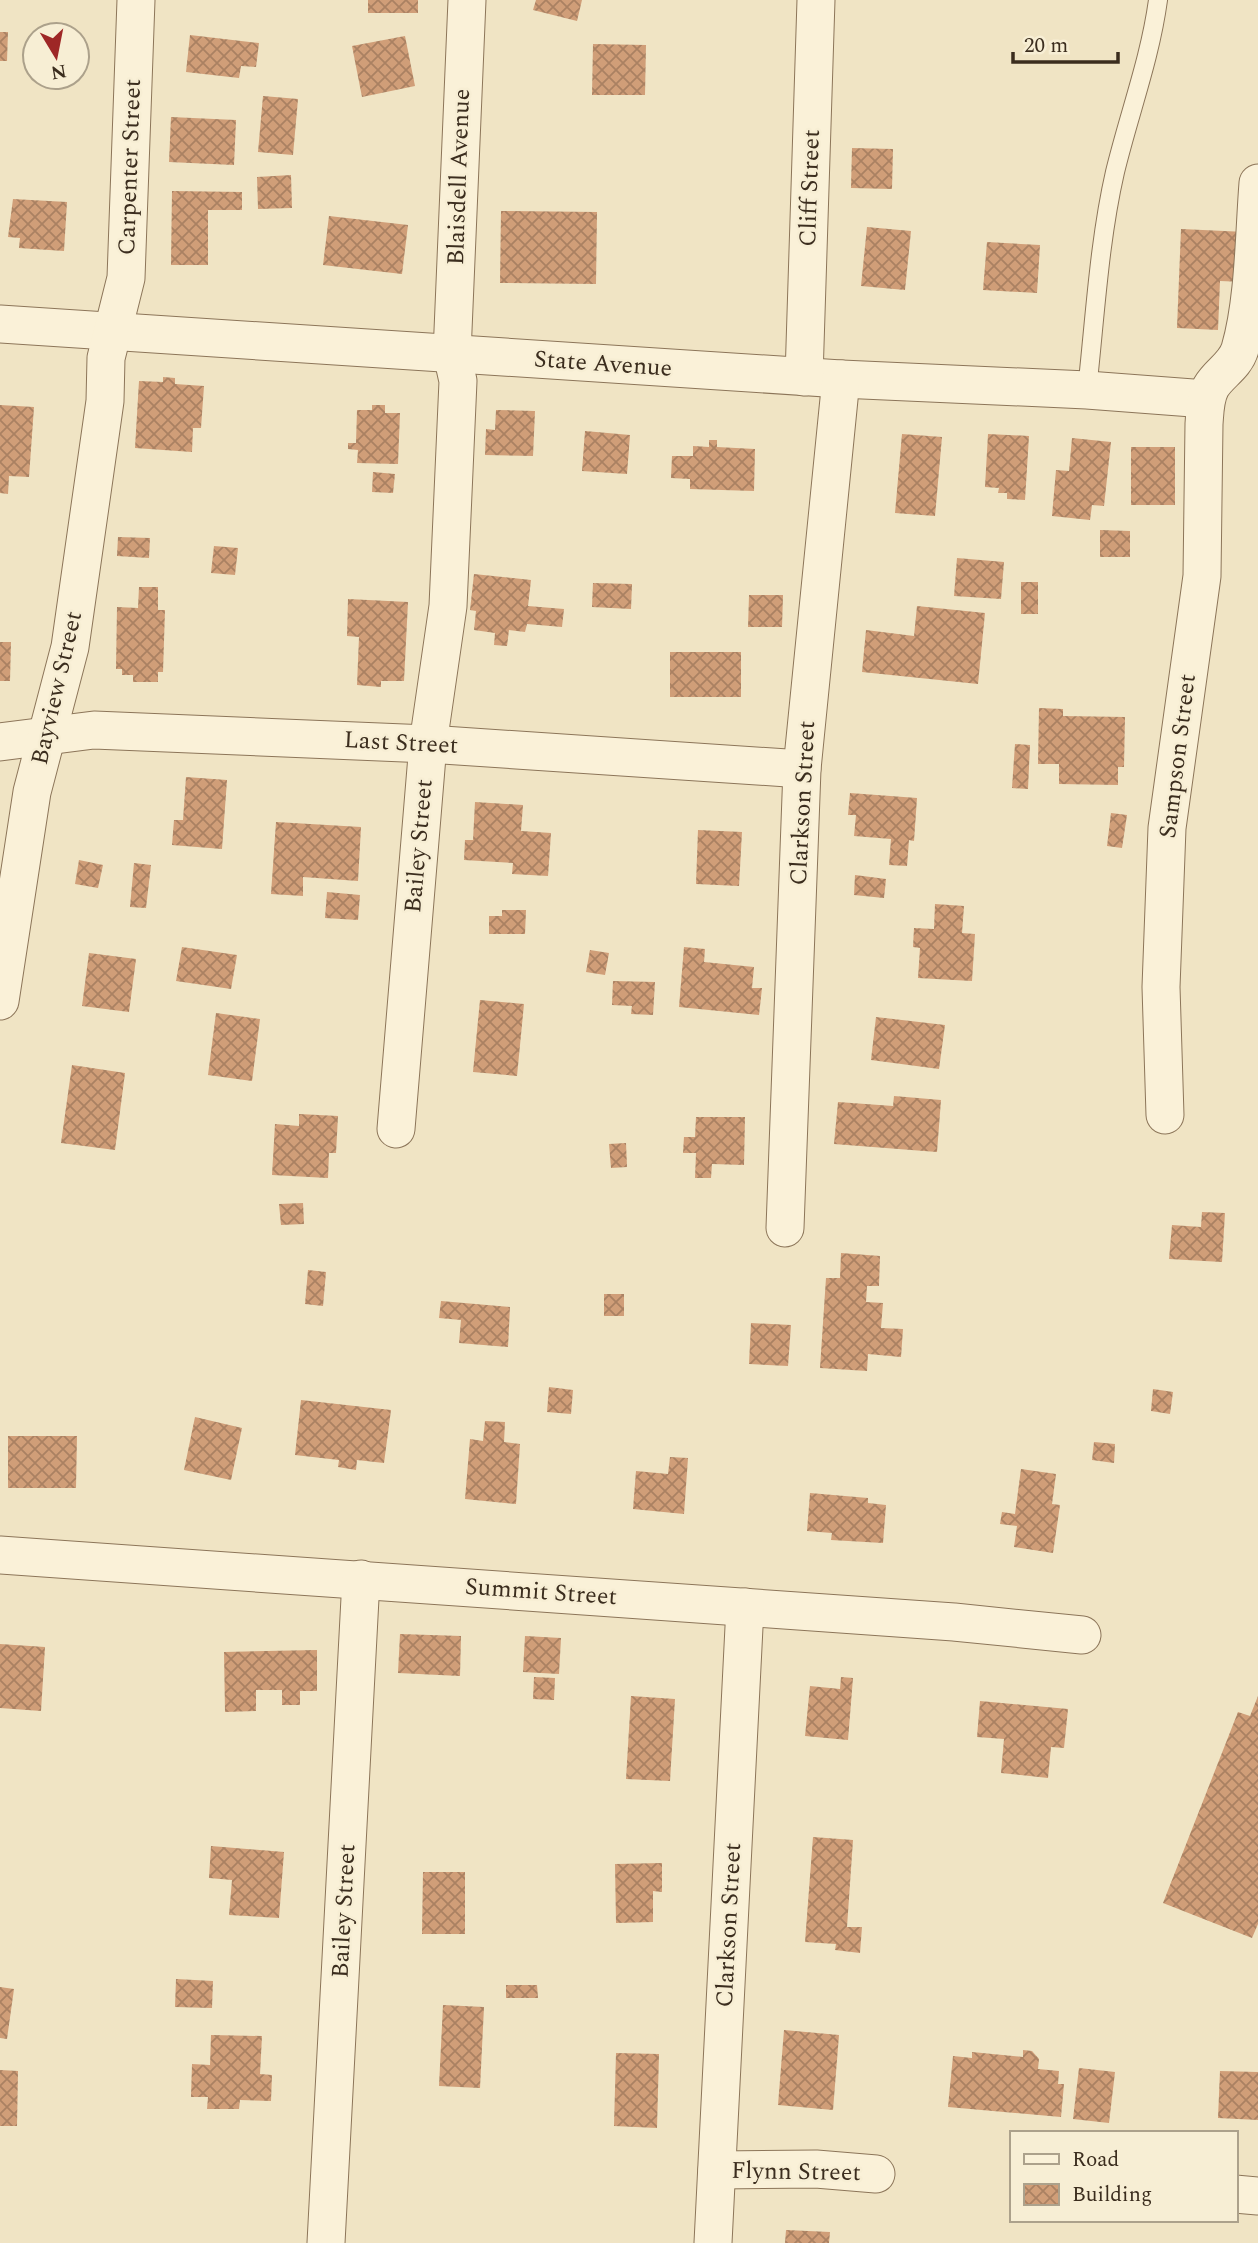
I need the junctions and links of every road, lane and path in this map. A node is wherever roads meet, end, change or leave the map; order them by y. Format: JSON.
{"nodes":[{"id":1,"x":136,"y":0,"type":"edge"},
{"id":2,"x":467,"y":0,"type":"edge"},
{"id":3,"x":816,"y":0,"type":"edge"},
{"id":4,"x":1158,"y":0,"type":"edge"},
{"id":5,"x":1258,"y":183,"type":"edge"},
{"id":6,"x":0,"y":324,"type":"edge"},
{"id":7,"x":113,"y":332,"type":"junction"},
{"id":8,"x":452,"y":354,"type":"junction"},
{"id":9,"x":804,"y":377,"type":"junction"},
{"id":10,"x":841,"y":379,"type":"junction"},
{"id":11,"x":1087,"y":390,"type":"junction"},
{"id":12,"x":1206,"y":399,"type":"junction"},
{"id":13,"x":46,"y":737,"type":"junction"},
{"id":14,"x":0,"y":742,"type":"edge"},
{"id":15,"x":428,"y":744,"type":"junction"},
{"id":16,"x":802,"y":769,"type":"junction"},
{"id":17,"x":0,"y":1001,"type":"edge"},
{"id":18,"x":1165,"y":1115,"type":"dead end"},
{"id":19,"x":396,"y":1129,"type":"dead end"},
{"id":20,"x":785,"y":1228,"type":"dead end"},
{"id":21,"x":0,"y":1555,"type":"edge"},
{"id":22,"x":361,"y":1579,"type":"junction"},
{"id":23,"x":745,"y":1607,"type":"junction"},
{"id":24,"x":1082,"y":1635,"type":"dead end"},
{"id":25,"x":717,"y":2170,"type":"junction"},
{"id":26,"x":876,"y":2174,"type":"dead end"},
{"id":27,"x":1237,"y":2194,"type":"edge"},
{"id":28,"x":1258,"y":2196,"type":"edge"},
{"id":29,"x":326,"y":2243,"type":"edge"},
{"id":30,"x":713,"y":2243,"type":"edge"}],
"edges":[{"from":1,"to":7,"type":"street","name":"Carpenter Street"},
{"from":2,"to":8,"type":"street","name":"Blaisdell Avenue"},
{"from":3,"to":9,"type":"street","name":"Cliff Street"},
{"from":4,"to":11,"type":"lane"},
{"from":5,"to":12,"type":"street"},
{"from":6,"to":7,"type":"street","name":"State Avenue"},
{"from":7,"to":8,"type":"street","name":"State Avenue"},
{"from":7,"to":13,"type":"street","name":"Bayview Street"},
{"from":8,"to":9,"type":"street","name":"State Avenue"},
{"from":8,"to":15,"type":"street","name":"Bailey Street"},
{"from":9,"to":10,"type":"street","name":"State Avenue"},
{"from":10,"to":11,"type":"street","name":"State Avenue"},
{"from":10,"to":16,"type":"street","name":"Clarkson Street"},
{"from":11,"to":12,"type":"street","name":"State Avenue"},
{"from":12,"to":18,"type":"street","name":"Sampson Street"},
{"from":13,"to":14,"type":"street","name":"Last Street"},
{"from":13,"to":15,"type":"street","name":"Last Street"},
{"from":13,"to":17,"type":"street","name":"Bayview Street"},
{"from":15,"to":16,"type":"street","name":"Last Street"},
{"from":15,"to":19,"type":"street","name":"Bailey Street"},
{"from":16,"to":20,"type":"street","name":"Clarkson Street"},
{"from":21,"to":22,"type":"street","name":"Summit Street"},
{"from":22,"to":23,"type":"street","name":"Summit Street"},
{"from":22,"to":29,"type":"street","name":"Bailey Street"},
{"from":23,"to":24,"type":"street","name":"Summit Street"},
{"from":23,"to":25,"type":"street","name":"Clarkson Street"},
{"from":25,"to":26,"type":"street","name":"Flynn Street"},
{"from":25,"to":30,"type":"street","name":"Clarkson Street"},
{"from":27,"to":28,"type":"street"}]}
